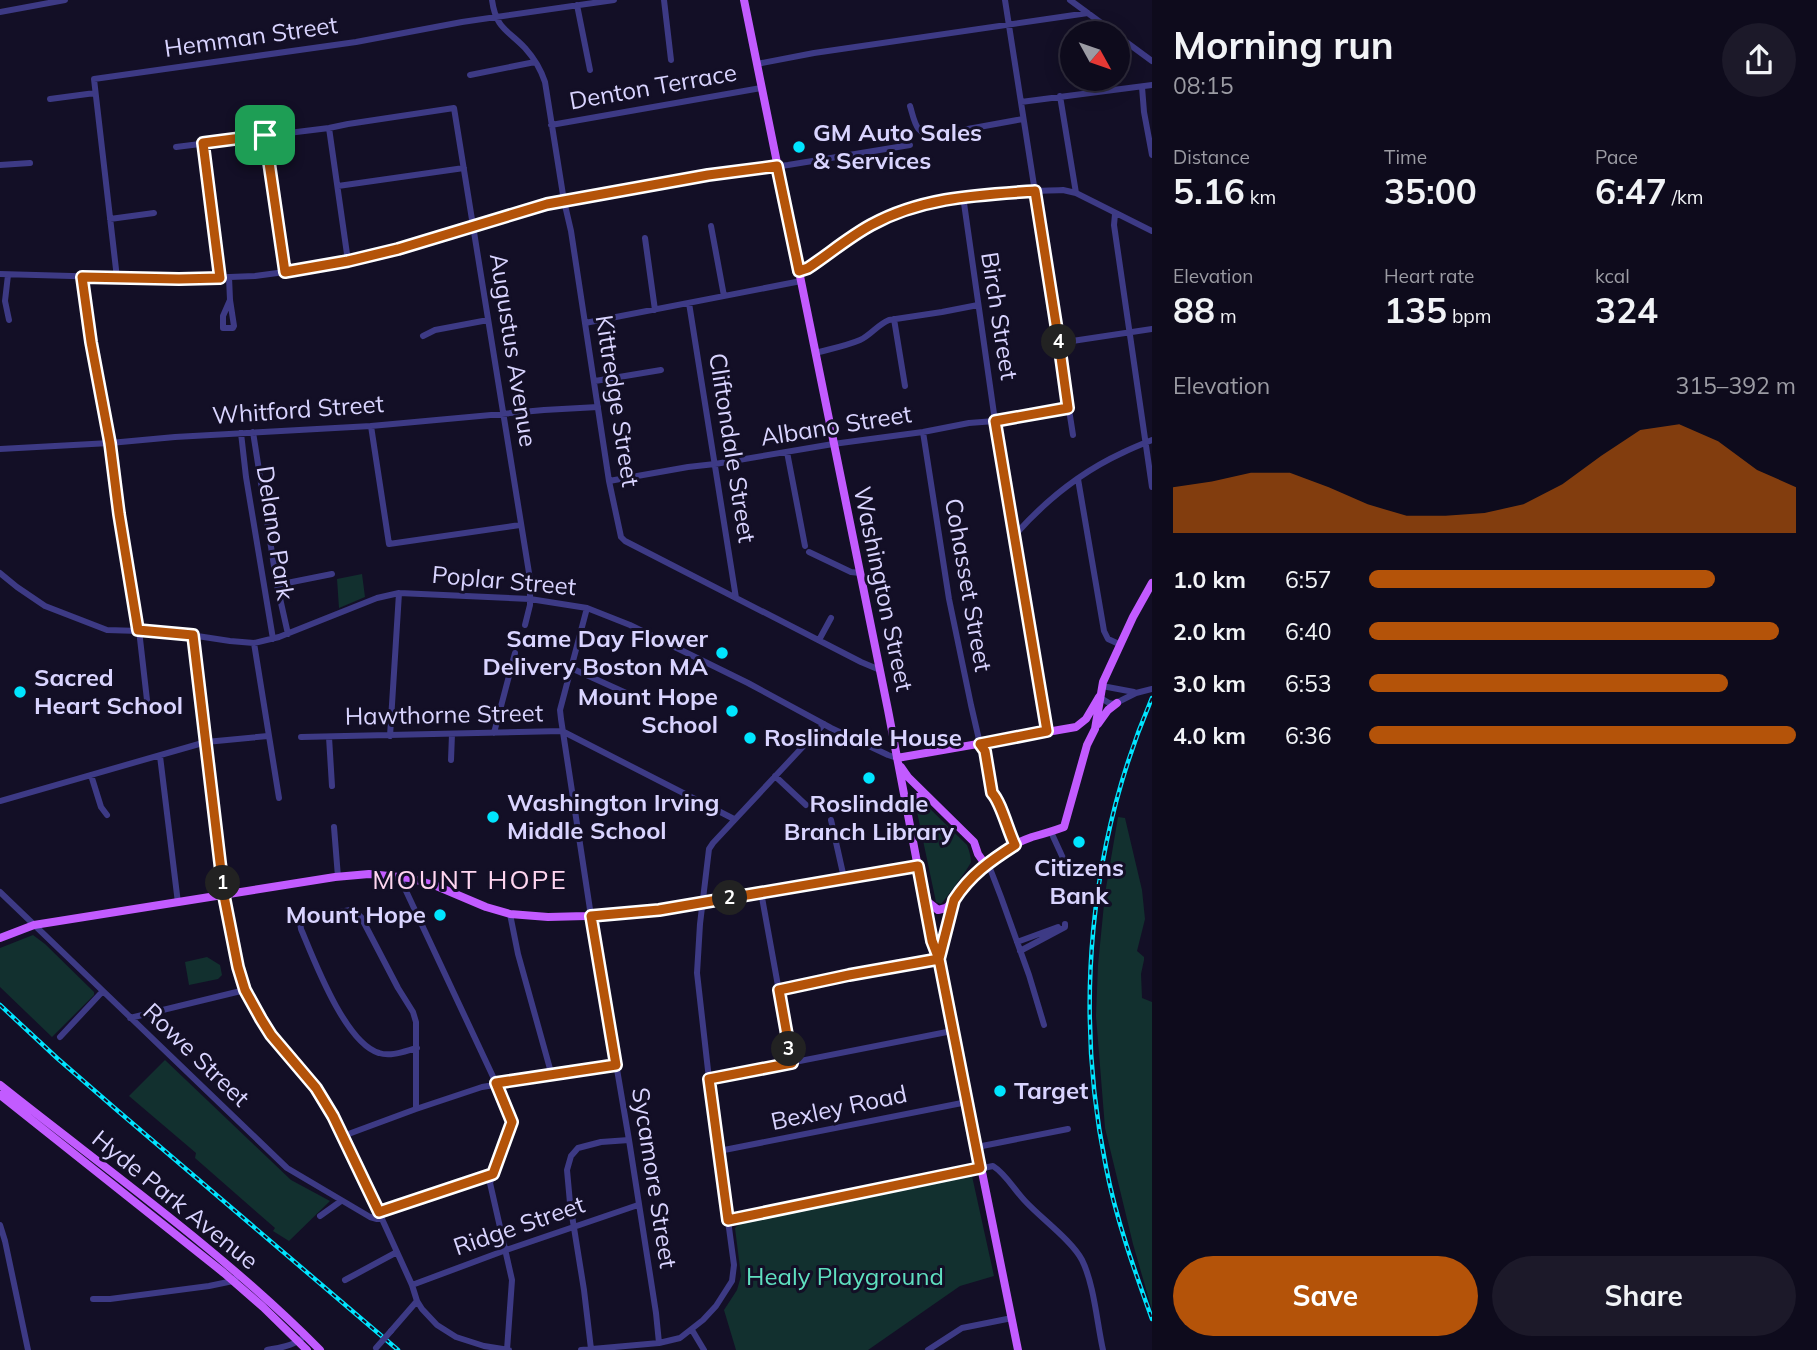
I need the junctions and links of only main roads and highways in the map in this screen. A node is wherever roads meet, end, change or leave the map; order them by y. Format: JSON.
{"nodes":[{"id":1,"x":744,"y":0,"type":"edge"},
{"id":2,"x":1152,"y":583,"type":"edge"},
{"id":3,"x":1099,"y":697,"type":"junction"},
{"id":4,"x":1117,"y":703,"type":"road end"},
{"id":5,"x":1076,"y":727,"type":"junction"},
{"id":6,"x":1095,"y":729,"type":"junction"},
{"id":7,"x":1087,"y":745,"type":"junction"},
{"id":8,"x":897,"y":758,"type":"junction"},
{"id":9,"x":932,"y":800,"type":"junction"},
{"id":10,"x":908,"y":811,"type":"junction"},
{"id":11,"x":985,"y":864,"type":"junction"},
{"id":12,"x":918,"y":866,"type":"junction"},
{"id":13,"x":924,"y":899,"type":"junction"},
{"id":14,"x":954,"y":900,"type":"junction"},
{"id":15,"x":0,"y":938,"type":"edge"},
{"id":16,"x":939,"y":959,"type":"junction"},
{"id":17,"x":0,"y":1084,"type":"edge"},
{"id":18,"x":0,"y":1096,"type":"edge"},
{"id":19,"x":236,"y":1278,"type":"junction"},
{"id":20,"x":302,"y":1339,"type":"junction"},
{"id":21,"x":307,"y":1350,"type":"edge"},
{"id":22,"x":320,"y":1350,"type":"edge"},
{"id":23,"x":1018,"y":1350,"type":"edge"}],
"edges":[{"from":1,"to":8,"type":"main road","name":"Washington Street"},
{"from":2,"to":3,"type":"main road"},
{"from":3,"to":5,"type":"main road"},
{"from":3,"to":6,"type":"main road"},
{"from":4,"to":6,"type":"main road"},
{"from":5,"to":7,"type":"main road"},
{"from":5,"to":8,"type":"main road"},
{"from":6,"to":7,"type":"main road"},
{"from":7,"to":11,"type":"main road"},
{"from":8,"to":9,"type":"main road"},
{"from":8,"to":10,"type":"main road","name":"Washington Street"},
{"from":9,"to":10,"type":"main road"},
{"from":9,"to":11,"type":"main road"},
{"from":10,"to":12,"type":"main road","name":"Washington Street"},
{"from":11,"to":14,"type":"main road"},
{"from":12,"to":13,"type":"main road","name":"Washington Street"},
{"from":12,"to":15,"type":"main road"},
{"from":13,"to":14,"type":"main road"},
{"from":13,"to":16,"type":"main road","name":"Washington Street"},
{"from":14,"to":16,"type":"main road"},
{"from":16,"to":23,"type":"main road","name":"Washington Street"},
{"from":17,"to":19,"type":"main road","name":"Hyde Park Avenue"},
{"from":18,"to":19,"type":"main road","name":"Hyde Park Avenue"},
{"from":19,"to":20,"type":"main road","name":"Hyde Park Avenue"},
{"from":20,"to":21,"type":"main road","name":"Hyde Park Avenue"},
{"from":20,"to":22,"type":"main road","name":"Hyde Park Avenue"}]}
